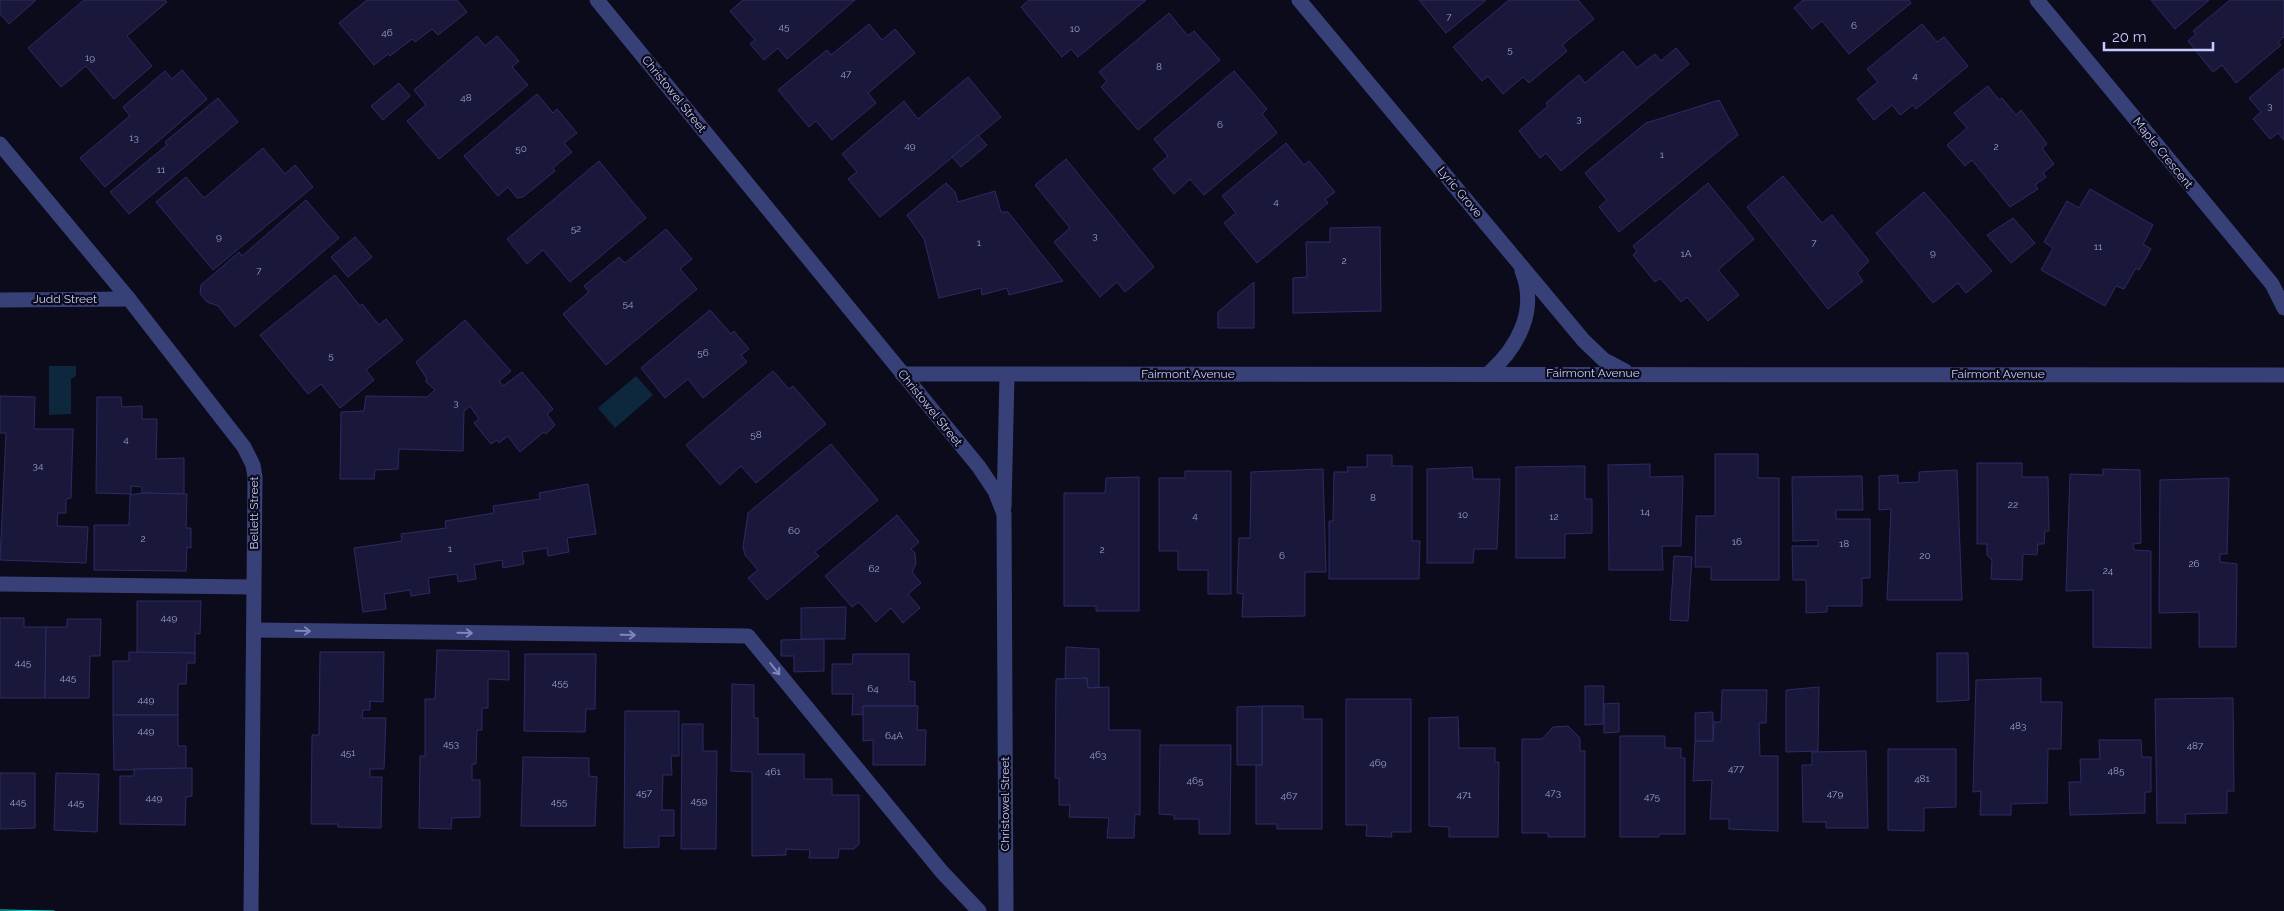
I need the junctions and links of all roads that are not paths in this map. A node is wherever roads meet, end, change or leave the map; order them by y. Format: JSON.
{"nodes":[{"id":1,"x":597,"y":0,"type":"edge"},
{"id":2,"x":1299,"y":0,"type":"edge"},
{"id":3,"x":2037,"y":0,"type":"edge"},
{"id":4,"x":0,"y":144,"type":"edge"},
{"id":5,"x":1519,"y":263,"type":"junction"},
{"id":6,"x":129,"y":299,"type":"junction"},
{"id":7,"x":0,"y":300,"type":"edge"},
{"id":8,"x":2284,"y":308,"type":"edge"},
{"id":9,"x":1490,"y":373,"type":"junction"},
{"id":10,"x":1630,"y":373,"type":"junction"},
{"id":11,"x":902,"y":374,"type":"junction"},
{"id":12,"x":1007,"y":375,"type":"junction"},
{"id":13,"x":2284,"y":375,"type":"edge"},
{"id":14,"x":1004,"y":514,"type":"junction"},
{"id":15,"x":0,"y":584,"type":"edge"},
{"id":16,"x":253,"y":587,"type":"junction"},
{"id":17,"x":254,"y":630,"type":"junction"},
{"id":18,"x":251,"y":911,"type":"edge"},
{"id":19,"x":978,"y":911,"type":"edge"},
{"id":20,"x":1006,"y":911,"type":"edge"}],
"edges":[{"from":1,"to":11,"type":"street","name":"Christowel Street"},
{"from":2,"to":5,"type":"street","name":"Lyric Grove"},
{"from":3,"to":8,"type":"street","name":"Maple Crescent"},
{"from":4,"to":6,"type":"street","name":"Bellett Street"},
{"from":5,"to":9,"type":"street"},
{"from":5,"to":10,"type":"street","name":"Lyric Grove"},
{"from":6,"to":7,"type":"street","name":"Judd Street"},
{"from":6,"to":16,"type":"street","name":"Bellett Street"},
{"from":9,"to":10,"type":"street","name":"Fairmont Avenue"},
{"from":9,"to":12,"type":"street","name":"Fairmont Avenue"},
{"from":10,"to":13,"type":"street","name":"Fairmont Avenue"},
{"from":11,"to":12,"type":"street","name":"Fairmont Avenue"},
{"from":11,"to":14,"type":"street","name":"Christowel Street"},
{"from":12,"to":14,"type":"street"},
{"from":14,"to":20,"type":"street","name":"Christowel Street"},
{"from":15,"to":16,"type":"street"},
{"from":16,"to":17,"type":"street","name":"Bellett Street"},
{"from":17,"to":18,"type":"street","name":"Bellett Street"},
{"from":17,"to":19,"type":"street","one_way":true}]}
